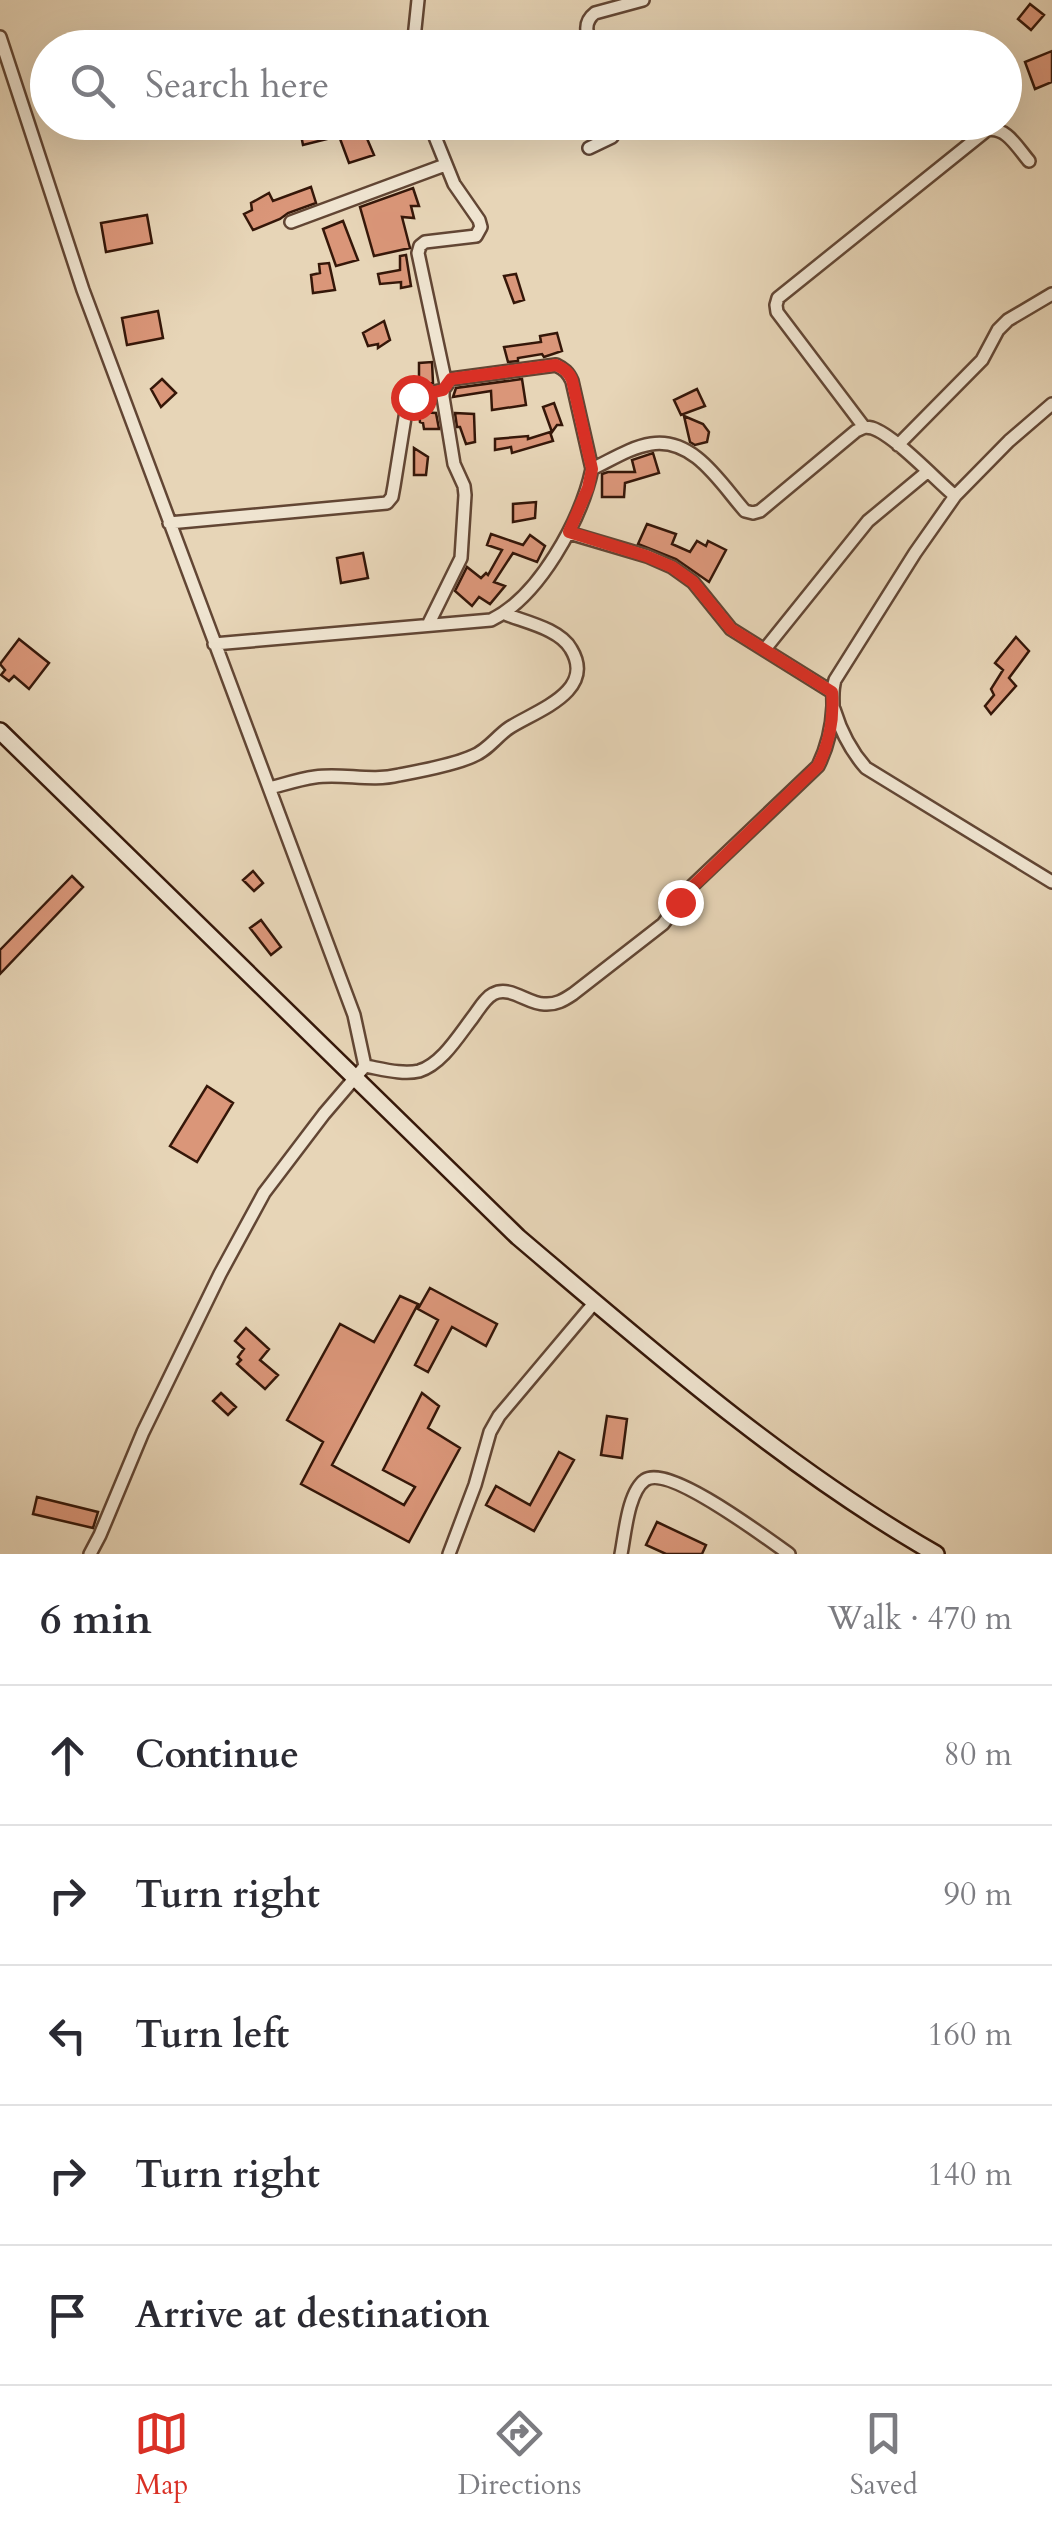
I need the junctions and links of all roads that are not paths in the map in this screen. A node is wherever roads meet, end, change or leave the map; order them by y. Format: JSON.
{"nodes":[{"id":1,"x":418,"y":0,"type":"edge"},
{"id":2,"x":643,"y":0,"type":"edge"},
{"id":3,"x":415,"y":30,"type":"edge"},
{"id":4,"x":586,"y":30,"type":"edge"},
{"id":5,"x":0,"y":37,"type":"edge"},
{"id":6,"x":30,"y":128,"type":"edge"},
{"id":7,"x":34,"y":140,"type":"edge"},
{"id":8,"x":436,"y":140,"type":"edge"},
{"id":9,"x":607,"y":140,"type":"edge"},
{"id":10,"x":975,"y":140,"type":"edge"},
{"id":11,"x":1011,"y":140,"type":"edge"},
{"id":12,"x":589,"y":148,"type":"dead end"},
{"id":13,"x":1029,"y":161,"type":"dead end"},
{"id":14,"x":445,"y":165,"type":"junction"},
{"id":15,"x":291,"y":222,"type":"dead end"},
{"id":16,"x":1052,"y":294,"type":"edge"},
{"id":17,"x":444,"y":387,"type":"junction"},
{"id":18,"x":1052,"y":404,"type":"edge"},
{"id":19,"x":864,"y":427,"type":"junction"},
{"id":20,"x":898,"y":445,"type":"junction"},
{"id":21,"x":592,"y":469,"type":"junction"},
{"id":22,"x":927,"y":472,"type":"junction"},
{"id":23,"x":954,"y":496,"type":"junction"},
{"id":24,"x":169,"y":522,"type":"junction"},
{"id":25,"x":569,"y":532,"type":"junction"},
{"id":26,"x":505,"y":614,"type":"junction"},
{"id":27,"x":428,"y":625,"type":"junction"},
{"id":28,"x":214,"y":644,"type":"junction"},
{"id":29,"x":764,"y":649,"type":"junction"},
{"id":30,"x":832,"y":692,"type":"junction"},
{"id":31,"x":833,"y":707,"type":"junction"},
{"id":32,"x":3,"y":739,"type":"edge"},
{"id":33,"x":270,"y":788,"type":"junction"},
{"id":34,"x":1052,"y":882,"type":"edge"},
{"id":35,"x":360,"y":1073,"type":"junction"},
{"id":36,"x":594,"y":1302,"type":"junction"},
{"id":37,"x":100,"y":1535,"type":"junction"},
{"id":38,"x":90,"y":1554,"type":"edge"},
{"id":39,"x":103,"y":1554,"type":"edge"},
{"id":40,"x":448,"y":1554,"type":"edge"},
{"id":41,"x":621,"y":1554,"type":"edge"},
{"id":42,"x":789,"y":1554,"type":"edge"},
{"id":43,"x":936,"y":1554,"type":"edge"}],
"edges":[{"from":1,"to":3,"type":"street"},
{"from":2,"to":4,"type":"street"},
{"from":5,"to":6,"type":"street"},
{"from":7,"to":24,"type":"street"},
{"from":8,"to":14,"type":"street"},
{"from":9,"to":12,"type":"street"},
{"from":10,"to":19,"type":"street"},
{"from":11,"to":13,"type":"street"},
{"from":14,"to":15,"type":"street"},
{"from":14,"to":17,"type":"street"},
{"from":16,"to":20,"type":"street"},
{"from":17,"to":21,"type":"street"},
{"from":17,"to":24,"type":"street"},
{"from":17,"to":27,"type":"street"},
{"from":18,"to":23,"type":"street"},
{"from":19,"to":20,"type":"street"},
{"from":19,"to":21,"type":"street"},
{"from":20,"to":22,"type":"street"},
{"from":21,"to":25,"type":"street"},
{"from":22,"to":23,"type":"street"},
{"from":22,"to":29,"type":"street"},
{"from":23,"to":30,"type":"street"},
{"from":24,"to":28,"type":"street"},
{"from":25,"to":26,"type":"street"},
{"from":25,"to":29,"type":"street"},
{"from":26,"to":27,"type":"street"},
{"from":26,"to":33,"type":"street"},
{"from":27,"to":28,"type":"street"},
{"from":28,"to":33,"type":"street"},
{"from":29,"to":30,"type":"street"},
{"from":30,"to":31,"type":"street"},
{"from":31,"to":34,"type":"street"},
{"from":31,"to":35,"type":"street"},
{"from":32,"to":35,"type":"street"},
{"from":33,"to":35,"type":"street"},
{"from":35,"to":36,"type":"street"},
{"from":35,"to":37,"type":"street"},
{"from":36,"to":40,"type":"street"},
{"from":36,"to":43,"type":"street"},
{"from":37,"to":38,"type":"street"},
{"from":37,"to":39,"type":"street"},
{"from":41,"to":42,"type":"street"}]}
